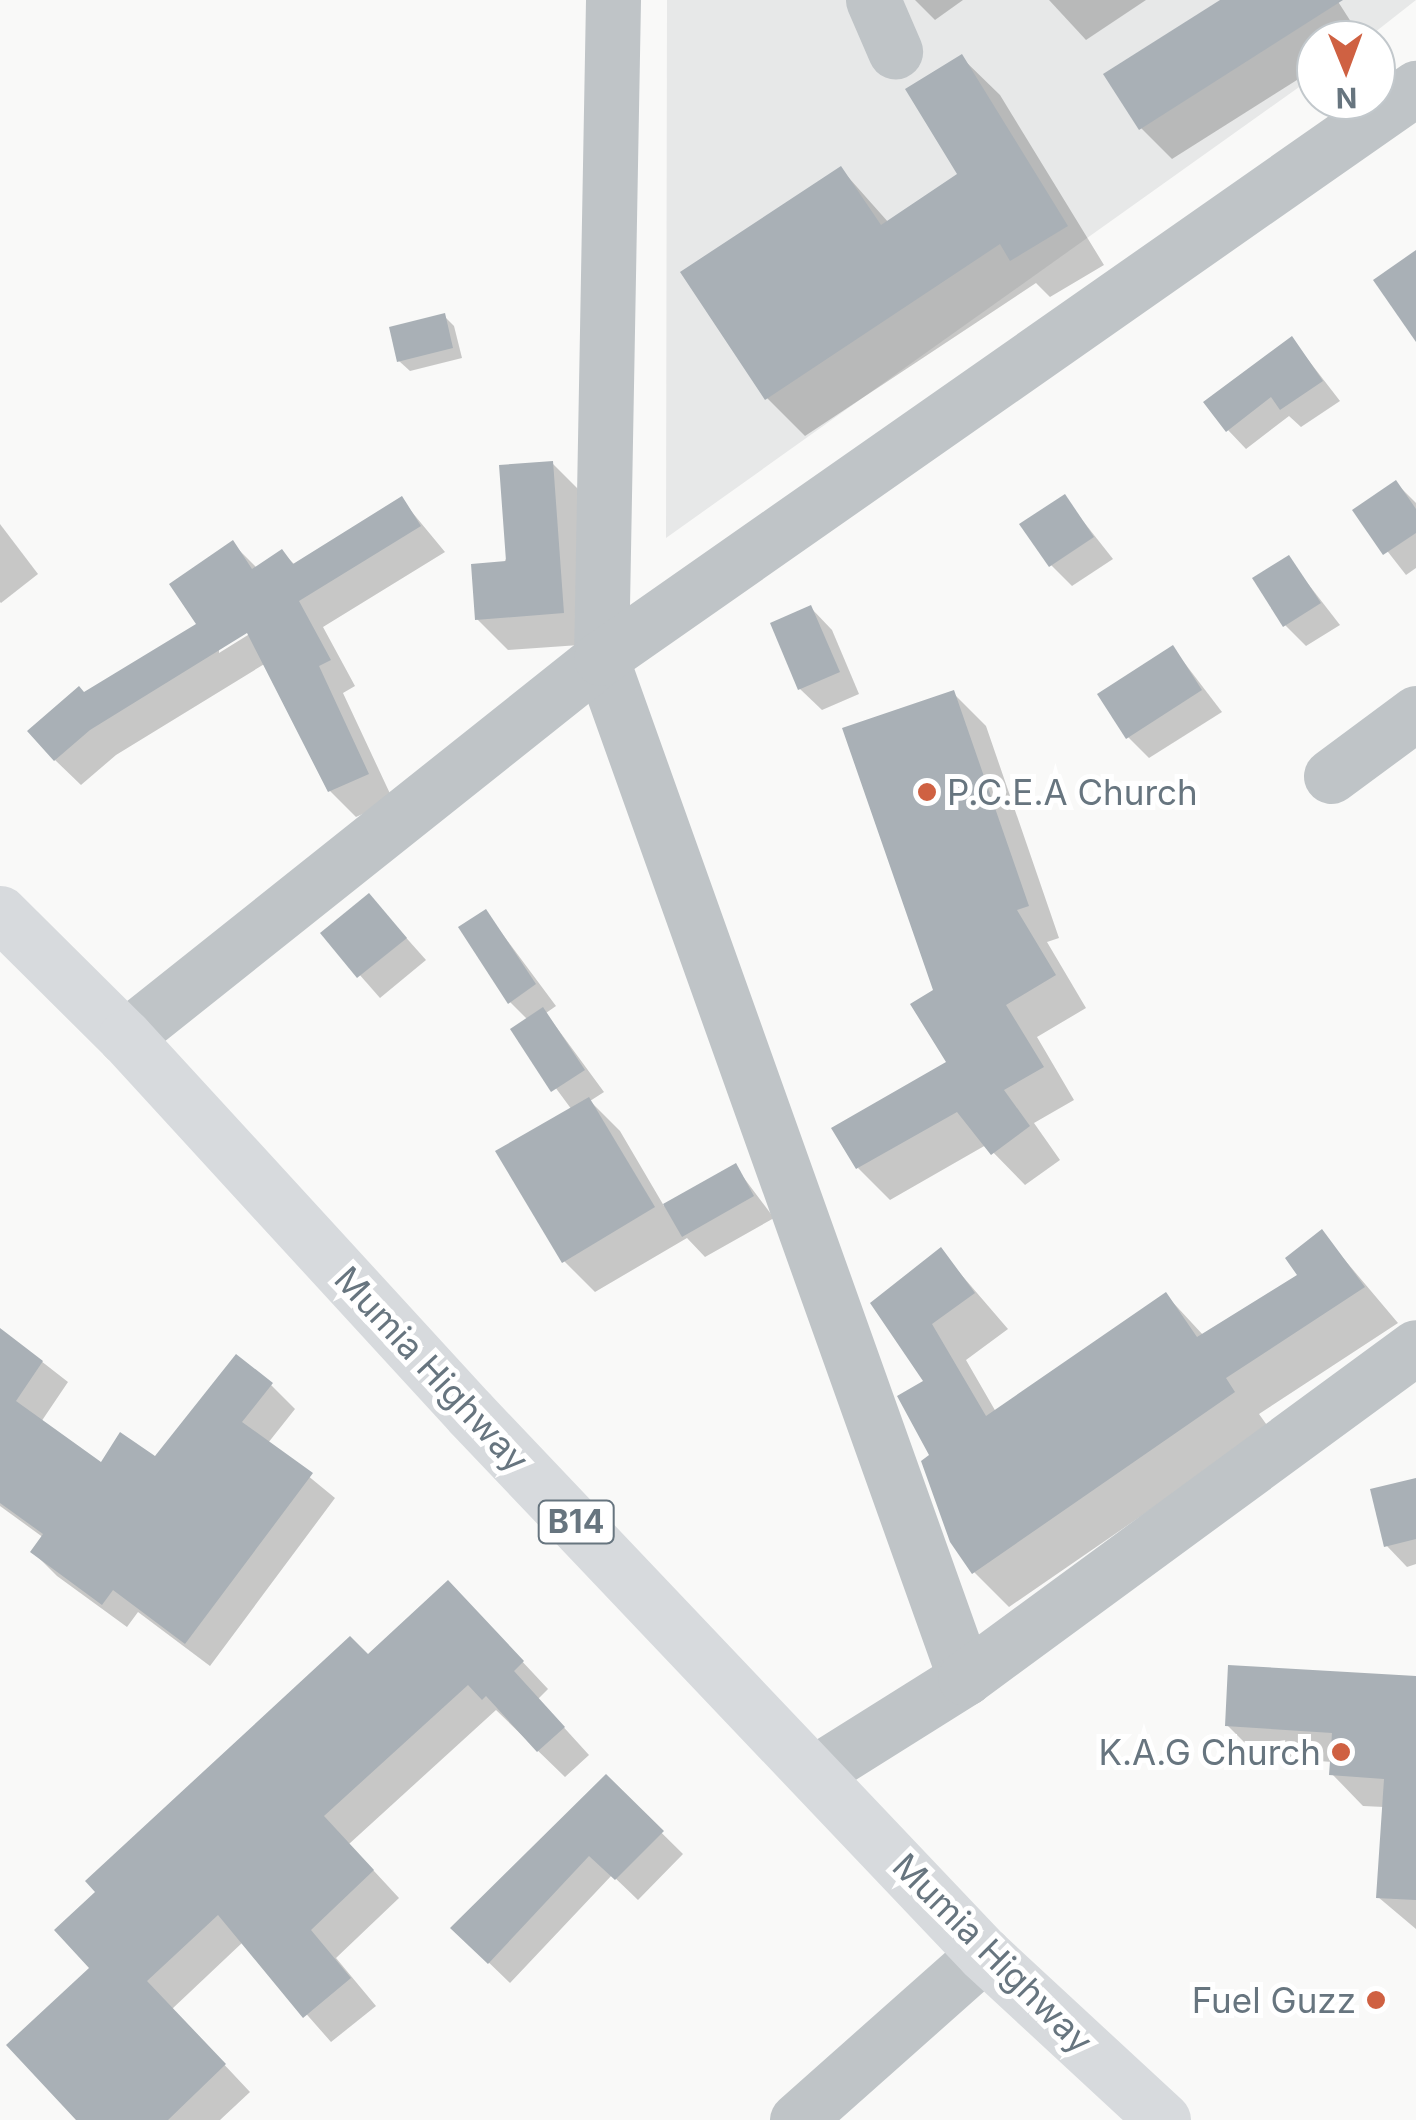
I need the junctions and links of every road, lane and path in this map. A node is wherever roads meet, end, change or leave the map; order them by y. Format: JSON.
{"nodes":[{"id":1,"x":613,"y":0,"type":"edge"},
{"id":2,"x":873,"y":0,"type":"edge"},
{"id":3,"x":895,"y":51,"type":"dead end"},
{"id":4,"x":1416,"y":88,"type":"edge"},
{"id":5,"x":601,"y":658,"type":"junction"},
{"id":6,"x":1416,"y":712,"type":"edge"},
{"id":7,"x":1331,"y":776,"type":"dead end"},
{"id":8,"x":0,"y":913,"type":"edge"},
{"id":9,"x":126,"y":1038,"type":"junction"},
{"id":10,"x":1416,"y":1347,"type":"edge"},
{"id":11,"x":965,"y":1678,"type":"junction"},
{"id":12,"x":817,"y":1771,"type":"junction"},
{"id":13,"x":984,"y":1954,"type":"junction"},
{"id":14,"x":797,"y":2120,"type":"edge"},
{"id":15,"x":1163,"y":2120,"type":"edge"}],
"edges":[{"from":1,"to":5,"type":"street"},
{"from":2,"to":3,"type":"street"},
{"from":4,"to":5,"type":"street"},
{"from":5,"to":9,"type":"street"},
{"from":5,"to":11,"type":"street"},
{"from":6,"to":7,"type":"street"},
{"from":8,"to":9,"type":"highway","name":"Mumia Highway","number":"B14"},
{"from":9,"to":12,"type":"highway","name":"Mumia Highway","number":"B14"},
{"from":10,"to":11,"type":"street"},
{"from":11,"to":12,"type":"street"},
{"from":12,"to":13,"type":"highway","name":"Mumia Highway","number":"B14"},
{"from":13,"to":14,"type":"street"},
{"from":13,"to":15,"type":"highway","name":"Mumia Highway","number":"B14"}]}
